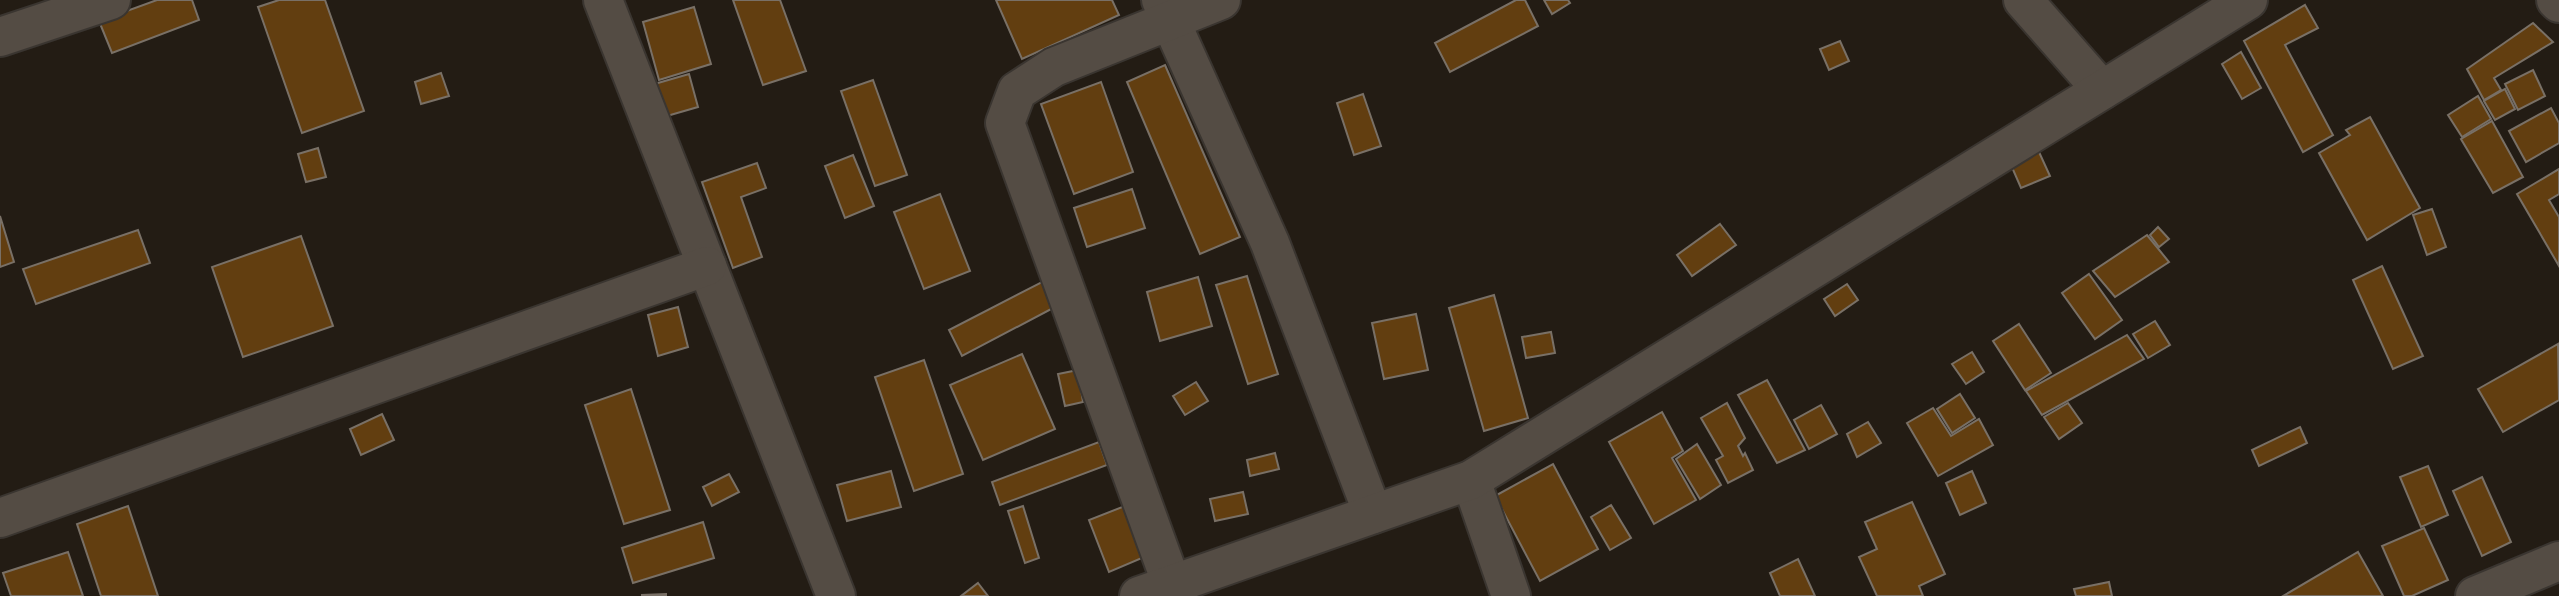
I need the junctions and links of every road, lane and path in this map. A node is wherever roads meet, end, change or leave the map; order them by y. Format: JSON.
{"nodes":[{"id":1,"x":111,"y":0,"type":"edge"},
{"id":2,"x":603,"y":0,"type":"edge"},
{"id":3,"x":1222,"y":0,"type":"edge"},
{"id":4,"x":2023,"y":0,"type":"edge"},
{"id":5,"x":2248,"y":0,"type":"edge"},
{"id":6,"x":1166,"y":10,"type":"edge"},
{"id":7,"x":0,"y":37,"type":"edge"},
{"id":8,"x":2102,"y":90,"type":"junction"},
{"id":9,"x":707,"y":266,"type":"junction"},
{"id":10,"x":1471,"y":480,"type":"junction"},
{"id":11,"x":1373,"y":514,"type":"junction"},
{"id":12,"x":0,"y":518,"type":"edge"},
{"id":13,"x":2559,"y":561,"type":"edge"},
{"id":14,"x":1155,"y":590,"type":"edge"},
{"id":15,"x":835,"y":596,"type":"edge"},
{"id":16,"x":1511,"y":596,"type":"edge"},
{"id":17,"x":2476,"y":596,"type":"edge"}],
"edges":[{"from":1,"to":7,"type":"street"},
{"from":2,"to":9,"type":"street"},
{"from":3,"to":6,"type":"street"},
{"from":4,"to":8,"type":"street"},
{"from":5,"to":8,"type":"street"},
{"from":6,"to":11,"type":"street"},
{"from":6,"to":14,"type":"street"},
{"from":8,"to":10,"type":"street"},
{"from":9,"to":12,"type":"street"},
{"from":9,"to":15,"type":"street"},
{"from":10,"to":11,"type":"street"},
{"from":10,"to":16,"type":"street"},
{"from":11,"to":14,"type":"street"},
{"from":13,"to":17,"type":"street"}]}
